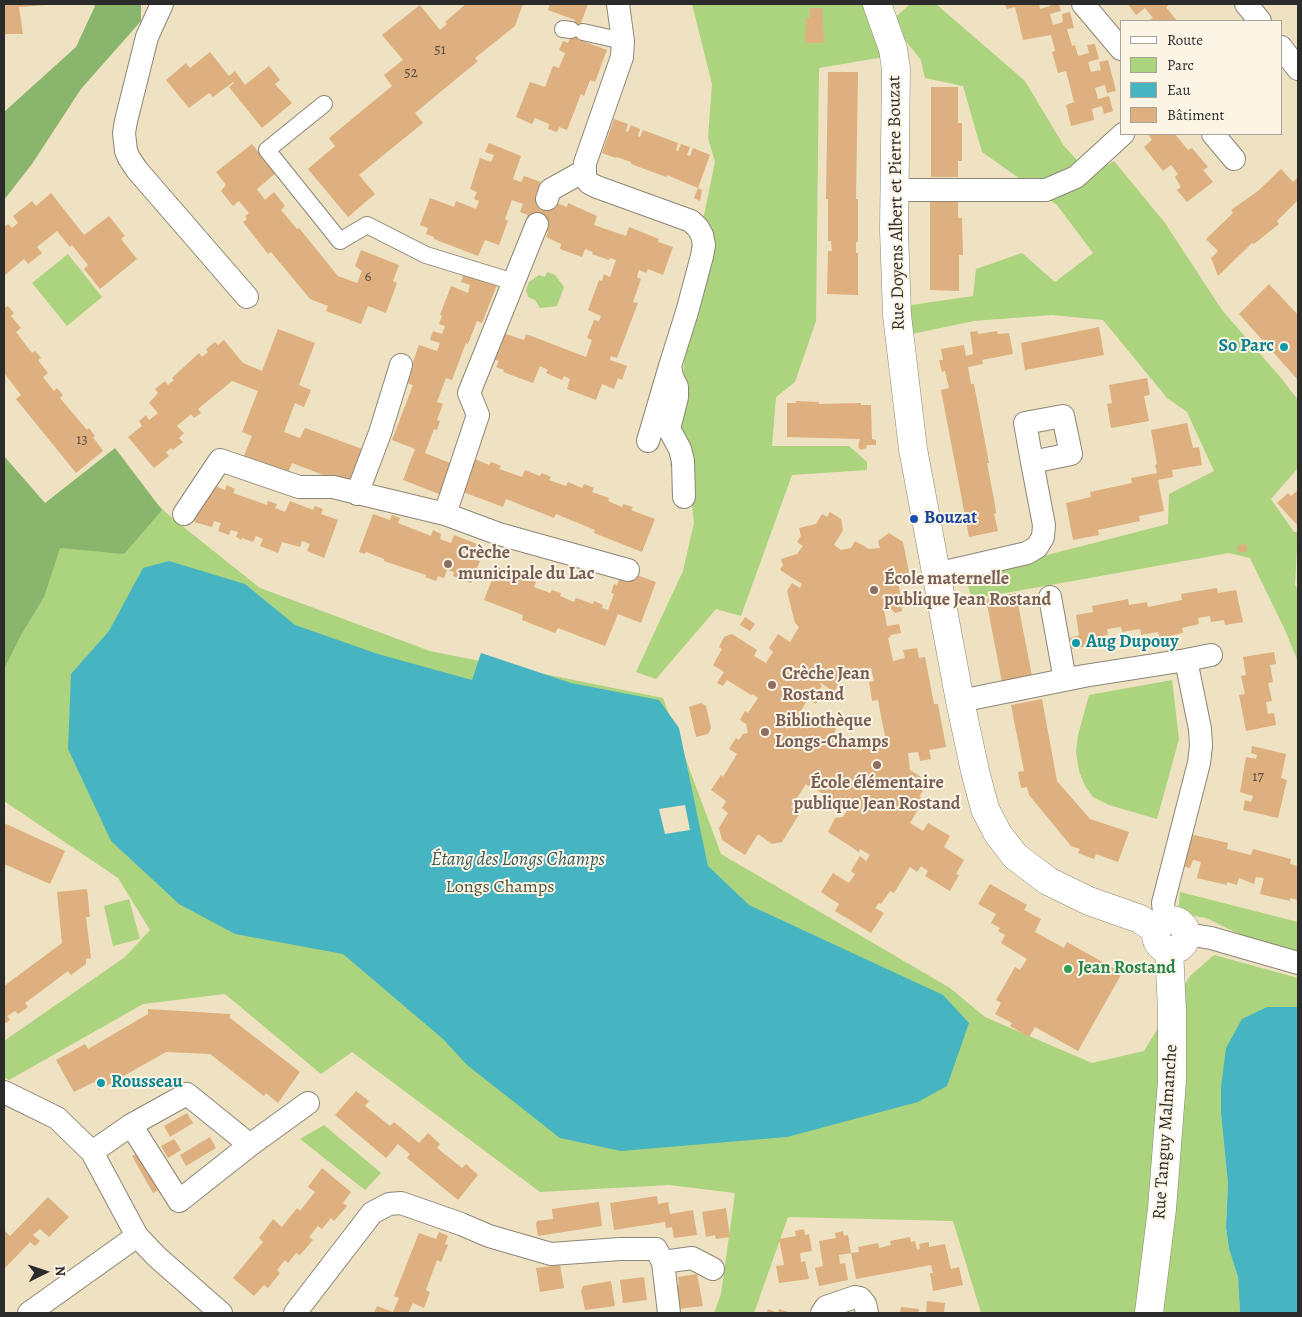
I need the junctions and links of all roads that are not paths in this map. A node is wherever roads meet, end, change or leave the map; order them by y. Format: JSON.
{"nodes":[{"id":1,"x":162,"y":4,"type":"edge"},
{"id":2,"x":618,"y":4,"type":"edge"},
{"id":3,"x":877,"y":4,"type":"edge"},
{"id":4,"x":1083,"y":4,"type":"edge"},
{"id":5,"x":1246,"y":4,"type":"edge"},
{"id":6,"x":1259,"y":20,"type":"edge"},
{"id":7,"x":572,"y":30,"type":"dead end"},
{"id":8,"x":623,"y":41,"type":"junction"},
{"id":9,"x":1120,"y":48,"type":"edge"},
{"id":10,"x":1282,"y":48,"type":"edge"},
{"id":11,"x":1298,"y":69,"type":"edge"},
{"id":12,"x":324,"y":104,"type":"dead end"},
{"id":13,"x":1122,"y":135,"type":"edge"},
{"id":14,"x":1214,"y":135,"type":"edge"},
{"id":15,"x":1234,"y":159,"type":"dead end"},
{"id":16,"x":584,"y":171,"type":"junction"},
{"id":17,"x":894,"y":190,"type":"junction"},
{"id":18,"x":546,"y":199,"type":"dead end"},
{"id":19,"x":537,"y":224,"type":"dead end"},
{"id":20,"x":514,"y":282,"type":"junction"},
{"id":21,"x":247,"y":297,"type":"dead end"},
{"id":22,"x":401,"y":365,"type":"dead end"},
{"id":23,"x":670,"y":366,"type":"junction"},
{"id":24,"x":648,"y":441,"type":"dead end"},
{"id":25,"x":1032,"y":462,"type":"dead end"},
{"id":26,"x":357,"y":494,"type":"junction"},
{"id":27,"x":684,"y":497,"type":"dead end"},
{"id":28,"x":184,"y":514,"type":"dead end"},
{"id":29,"x":445,"y":514,"type":"junction"},
{"id":30,"x":628,"y":570,"type":"dead end"},
{"id":31,"x":936,"y":574,"type":"junction"},
{"id":32,"x":1050,"y":598,"type":"dead end"},
{"id":33,"x":1211,"y":655,"type":"dead end"},
{"id":34,"x":1186,"y":660,"type":"junction"},
{"id":35,"x":1066,"y":680,"type":"junction"},
{"id":36,"x":960,"y":701,"type":"junction"},
{"id":37,"x":1169,"y":934,"type":"junction"},
{"id":38,"x":1298,"y":963,"type":"edge"},
{"id":39,"x":4,"y":1092,"type":"edge"},
{"id":40,"x":308,"y":1103,"type":"dead end"},
{"id":41,"x":131,"y":1125,"type":"junction"},
{"id":42,"x":250,"y":1144,"type":"junction"},
{"id":43,"x":92,"y":1152,"type":"junction"},
{"id":44,"x":137,"y":1236,"type":"junction"},
{"id":45,"x":663,"y":1262,"type":"junction"},
{"id":46,"x":712,"y":1269,"type":"dead end"},
{"id":47,"x":41,"y":1310,"type":"edge"},
{"id":48,"x":221,"y":1313,"type":"edge"},
{"id":49,"x":295,"y":1313,"type":"edge"},
{"id":50,"x":670,"y":1313,"type":"edge"},
{"id":51,"x":822,"y":1313,"type":"edge"},
{"id":52,"x":867,"y":1313,"type":"edge"},
{"id":53,"x":1149,"y":1313,"type":"edge"}],
"edges":[{"from":1,"to":21,"type":"street"},
{"from":2,"to":8,"type":"street"},
{"from":3,"to":17,"type":"street","name":"Rue Doyens Albert et Pierre Bouzat"},
{"from":4,"to":9,"type":"street"},
{"from":5,"to":6,"type":"street"},
{"from":7,"to":8,"type":"street"},
{"from":8,"to":16,"type":"street"},
{"from":10,"to":11,"type":"street"},
{"from":12,"to":20,"type":"street"},
{"from":13,"to":17,"type":"street"},
{"from":14,"to":15,"type":"street"},
{"from":16,"to":18,"type":"street"},
{"from":16,"to":23,"type":"street"},
{"from":17,"to":31,"type":"street","name":"Rue Doyens Albert et Pierre Bouzat"},
{"from":19,"to":20,"type":"street"},
{"from":20,"to":29,"type":"street"},
{"from":22,"to":26,"type":"street"},
{"from":23,"to":24,"type":"street"},
{"from":23,"to":27,"type":"street"},
{"from":25,"to":31,"type":"street"},
{"from":26,"to":28,"type":"street"},
{"from":26,"to":29,"type":"street"},
{"from":29,"to":30,"type":"street"},
{"from":31,"to":36,"type":"street","name":"Rue Doyens Albert et Pierre Bouzat"},
{"from":32,"to":35,"type":"street"},
{"from":33,"to":34,"type":"street"},
{"from":34,"to":35,"type":"street"},
{"from":34,"to":37,"type":"street"},
{"from":35,"to":36,"type":"street"},
{"from":36,"to":37,"type":"street","name":"Rue Doyens Albert et Pierre Bouzat"},
{"from":37,"to":38,"type":"street","name":"Rue Doyens Albert et Pierre Bouzat"},
{"from":37,"to":53,"type":"street","name":"Rue Tanguy Malmanche"},
{"from":39,"to":43,"type":"street"},
{"from":40,"to":42,"type":"street"},
{"from":41,"to":42,"type":"street"},
{"from":41,"to":42,"type":"street"},
{"from":41,"to":43,"type":"street"},
{"from":43,"to":44,"type":"street"},
{"from":44,"to":47,"type":"street"},
{"from":44,"to":48,"type":"street"},
{"from":45,"to":46,"type":"street"},
{"from":45,"to":49,"type":"street"},
{"from":45,"to":50,"type":"street"},
{"from":51,"to":52,"type":"street"}]}
